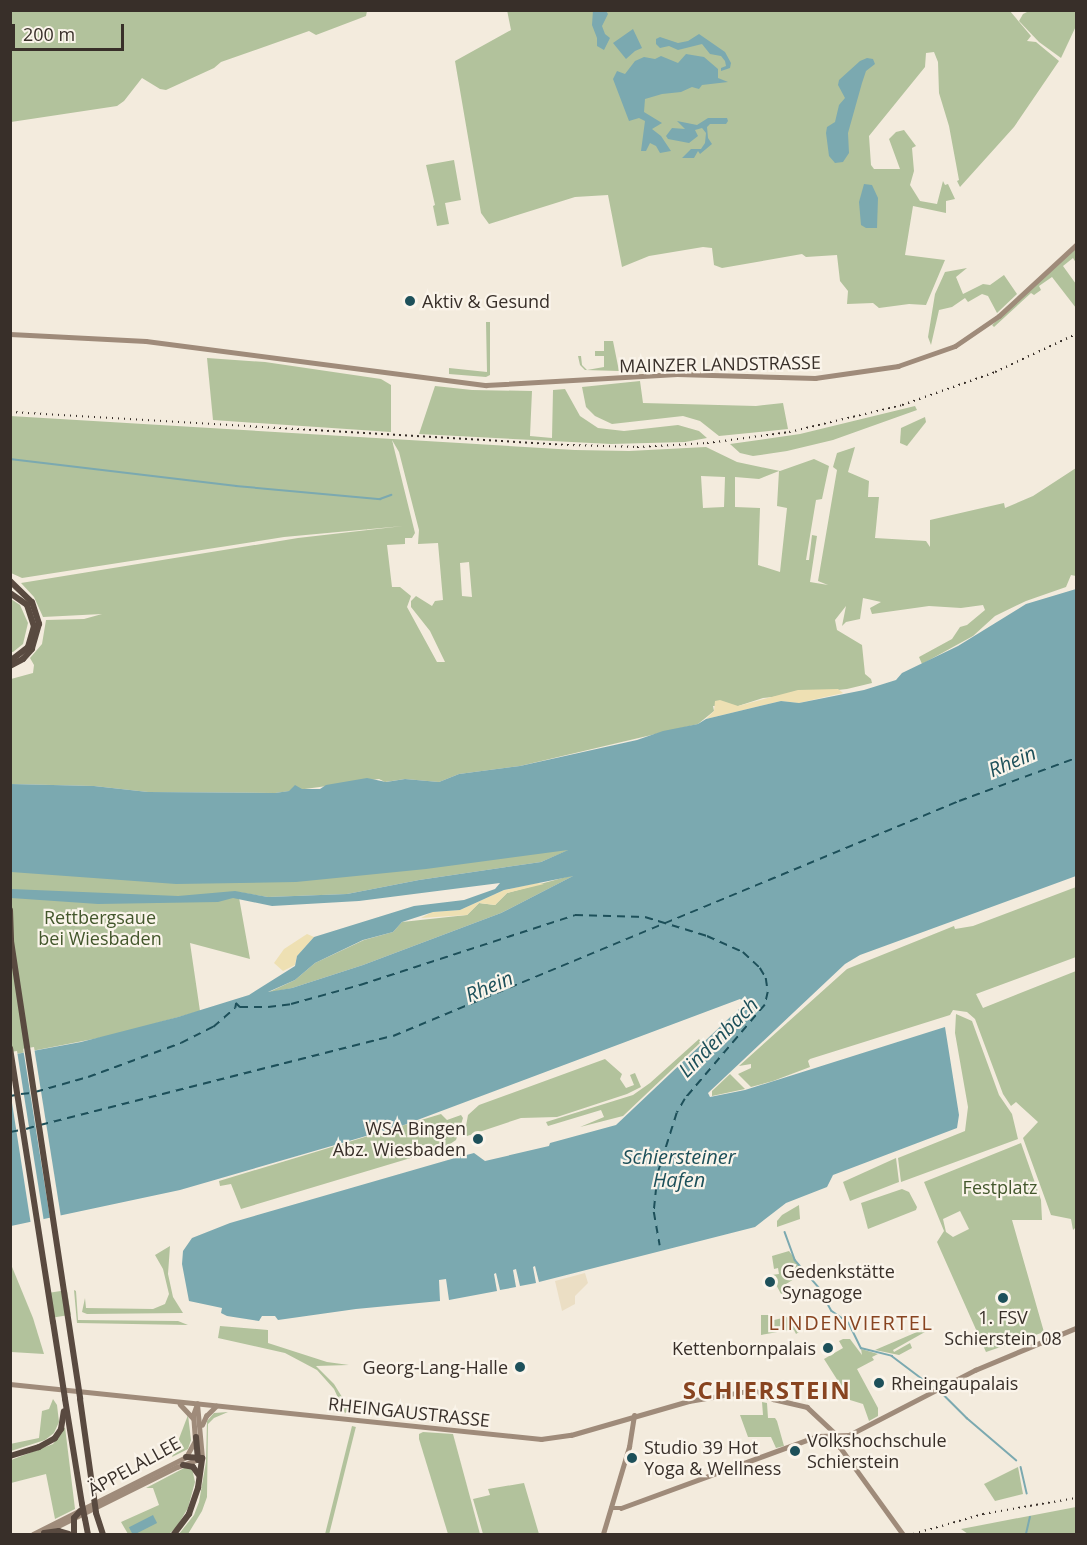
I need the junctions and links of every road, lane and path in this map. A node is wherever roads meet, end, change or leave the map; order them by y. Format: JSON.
{"nodes":[{"id":1,"x":1077,"y":245,"type":"edge"},
{"id":2,"x":10,"y":334,"type":"edge"},
{"id":3,"x":10,"y":581,"type":"edge"},
{"id":4,"x":10,"y":592,"type":"edge"},
{"id":5,"x":10,"y":661,"type":"edge"},
{"id":6,"x":10,"y":666,"type":"edge"},
{"id":7,"x":10,"y":910,"type":"edge"},
{"id":8,"x":10,"y":936,"type":"edge"},
{"id":9,"x":11,"y":940,"type":"edge"},
{"id":10,"x":10,"y":1048,"type":"edge"},
{"id":11,"x":1077,"y":1329,"type":"edge"},
{"id":12,"x":10,"y":1384,"type":"edge"},
{"id":13,"x":65,"y":1399,"type":"junction"},
{"id":14,"x":175,"y":1402,"type":"junction"},
{"id":15,"x":196,"y":1404,"type":"junction"},
{"id":16,"x":216,"y":1406,"type":"junction"},
{"id":17,"x":634,"y":1416,"type":"junction"},
{"id":18,"x":193,"y":1419,"type":"junction"},
{"id":19,"x":620,"y":1420,"type":"junction"},
{"id":20,"x":823,"y":1425,"type":"junction"},
{"id":21,"x":201,"y":1429,"type":"junction"},
{"id":22,"x":633,"y":1431,"type":"junction"},
{"id":23,"x":818,"y":1436,"type":"junction"},
{"id":24,"x":195,"y":1437,"type":"junction"},
{"id":25,"x":838,"y":1437,"type":"junction"},
{"id":26,"x":10,"y":1456,"type":"edge"},
{"id":27,"x":186,"y":1456,"type":"junction"},
{"id":28,"x":199,"y":1458,"type":"junction"},
{"id":29,"x":183,"y":1465,"type":"junction"},
{"id":30,"x":200,"y":1474,"type":"junction"},
{"id":31,"x":611,"y":1508,"type":"junction"},
{"id":32,"x":80,"y":1511,"type":"junction"},
{"id":33,"x":73,"y":1520,"type":"junction"},
{"id":34,"x":33,"y":1534,"type":"edge"},
{"id":35,"x":43,"y":1534,"type":"edge"},
{"id":36,"x":69,"y":1534,"type":"edge"},
{"id":37,"x":74,"y":1534,"type":"edge"},
{"id":38,"x":88,"y":1534,"type":"edge"},
{"id":39,"x":101,"y":1534,"type":"edge"},
{"id":40,"x":174,"y":1534,"type":"edge"},
{"id":41,"x":603,"y":1534,"type":"edge"},
{"id":42,"x":903,"y":1534,"type":"edge"}],
"edges":[{"from":1,"to":2,"type":"main road","name":"MAINZER LANDSTRASSE"},
{"from":3,"to":6,"type":"highway"},
{"from":4,"to":5,"type":"highway"},
{"from":7,"to":9,"type":"highway"},
{"from":8,"to":9,"type":"highway","bridge":true},
{"from":9,"to":39,"type":"highway","bridge":true},
{"from":10,"to":13,"type":"highway","bridge":true},
{"from":11,"to":25,"type":"main road"},
{"from":12,"to":14,"type":"main road","name":"RHEINGAUSTRASSE"},
{"from":13,"to":26,"type":"highway"},
{"from":13,"to":38,"type":"highway","bridge":true},
{"from":14,"to":15,"type":"main road","name":"RHEINGAUSTRASSE"},
{"from":14,"to":18,"type":"main road"},
{"from":15,"to":16,"type":"main road","name":"RHEINGAUSTRASSE"},
{"from":15,"to":18,"type":"main road","name":"ÄPPELALLEE"},
{"from":15,"to":21,"type":"main road","name":"ÄPPELALLEE"},
{"from":16,"to":19,"type":"main road","name":"RHEINGAUSTRASSE"},
{"from":16,"to":21,"type":"main road"},
{"from":17,"to":19,"type":"main road","name":"RHEINGAUSTRASSE"},
{"from":17,"to":20,"type":"main road","name":"RHEINGAUSTRASSE"},
{"from":17,"to":22,"type":"main road"},
{"from":18,"to":24,"type":"main road","name":"ÄPPELALLEE"},
{"from":19,"to":22,"type":"main road"},
{"from":20,"to":23,"type":"main road"},
{"from":20,"to":25,"type":"main road","name":"RHEINGAUSTRASSE"},
{"from":21,"to":28,"type":"main road","name":"ÄPPELALLEE"},
{"from":22,"to":31,"type":"main road"},
{"from":23,"to":25,"type":"main road"},
{"from":23,"to":31,"type":"main road"},
{"from":24,"to":27,"type":"main road","name":"ÄPPELALLEE"},
{"from":24,"to":28,"type":"highway"},
{"from":25,"to":42,"type":"main road"},
{"from":27,"to":28,"type":"highway"},
{"from":27,"to":32,"type":"main road","name":"ÄPPELALLEE"},
{"from":28,"to":29,"type":"main road","name":"ÄPPELALLEE"},
{"from":28,"to":30,"type":"highway"},
{"from":29,"to":30,"type":"highway"},
{"from":29,"to":33,"type":"main road","name":"ÄPPELALLEE"},
{"from":30,"to":40,"type":"highway"},
{"from":31,"to":41,"type":"main road"},
{"from":32,"to":33,"type":"highway"},
{"from":32,"to":34,"type":"main road","name":"ÄPPELALLEE"},
{"from":33,"to":35,"type":"main road","name":"ÄPPELALLEE"},
{"from":33,"to":37,"type":"highway"},
{"from":35,"to":36,"type":"highway"}]}
